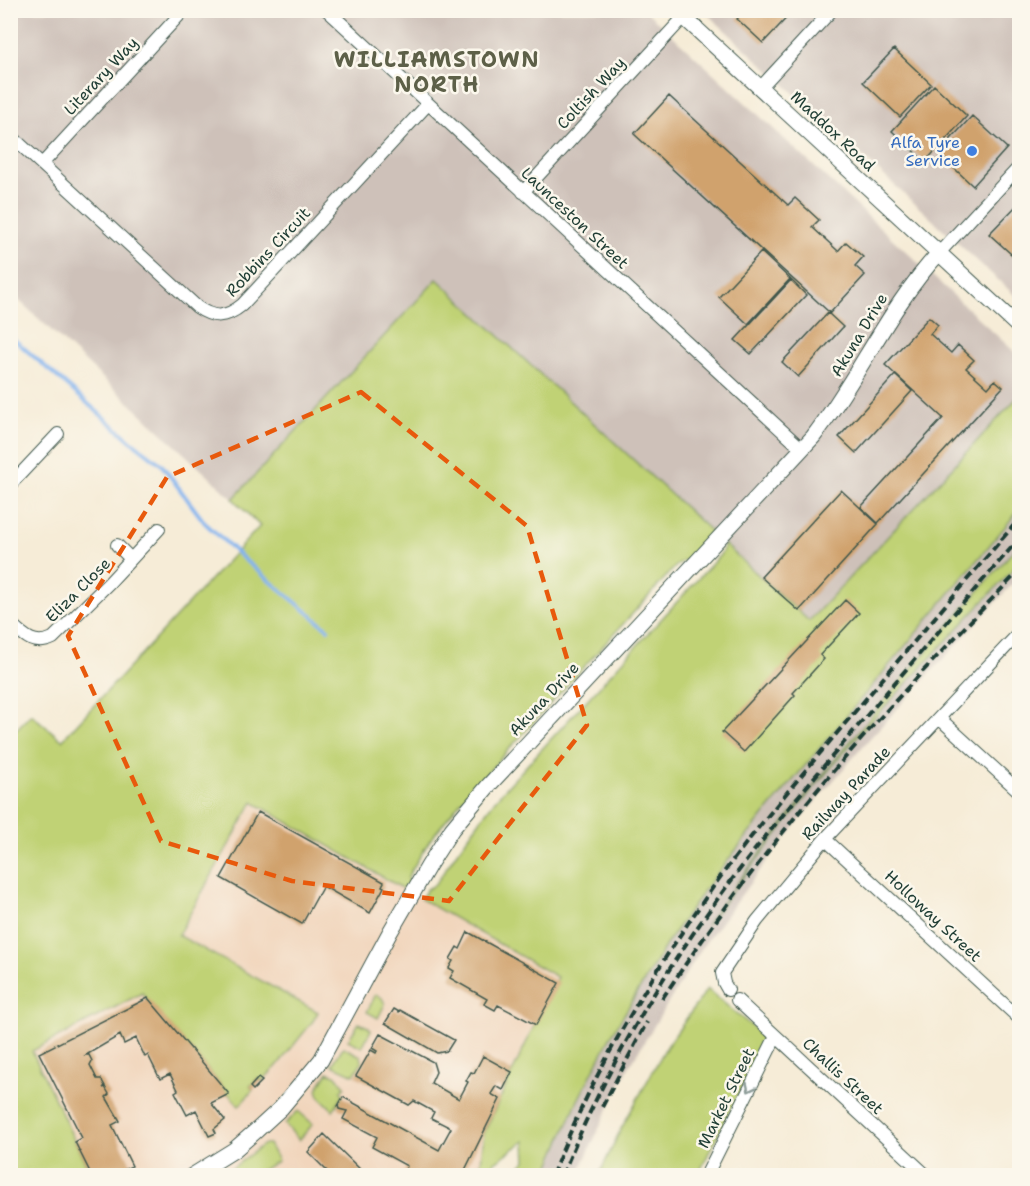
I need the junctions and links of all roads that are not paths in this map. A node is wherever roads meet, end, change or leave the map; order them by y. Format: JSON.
{"nodes":[{"id":1,"x":184,"y":10,"type":"edge"},
{"id":2,"x":327,"y":10,"type":"edge"},
{"id":3,"x":832,"y":10,"type":"edge"},
{"id":4,"x":680,"y":14,"type":"edge"},
{"id":5,"x":760,"y":88,"type":"junction"},
{"id":6,"x":428,"y":104,"type":"junction"},
{"id":7,"x":10,"y":135,"type":"edge"},
{"id":8,"x":42,"y":164,"type":"junction"},
{"id":9,"x":1020,"y":166,"type":"edge"},
{"id":10,"x":523,"y":192,"type":"junction"},
{"id":11,"x":939,"y":253,"type":"junction"},
{"id":12,"x":1020,"y":328,"type":"edge"},
{"id":13,"x":58,"y":434,"type":"dead end"},
{"id":14,"x":802,"y":449,"type":"junction"},
{"id":15,"x":12,"y":482,"type":"edge"},
{"id":16,"x":159,"y":529,"type":"dead end"},
{"id":17,"x":117,"y":545,"type":"dead end"},
{"id":18,"x":131,"y":559,"type":"junction"},
{"id":19,"x":10,"y":623,"type":"edge"},
{"id":20,"x":1020,"y":632,"type":"edge"},
{"id":21,"x":939,"y":718,"type":"junction"},
{"id":22,"x":1020,"y":792,"type":"edge"},
{"id":23,"x":825,"y":839,"type":"junction"},
{"id":24,"x":733,"y":995,"type":"joint"},
{"id":25,"x":1020,"y":1018,"type":"edge"},
{"id":26,"x":776,"y":1035,"type":"junction"},
{"id":27,"x":192,"y":1176,"type":"edge"},
{"id":28,"x":706,"y":1176,"type":"edge"},
{"id":29,"x":927,"y":1176,"type":"edge"}],
"edges":[{"from":1,"to":8,"type":"street","name":"Literary Way"},
{"from":2,"to":6,"type":"street","name":"Launceston Street"},
{"from":3,"to":5,"type":"street"},
{"from":4,"to":5,"type":"street","name":"Maddox Road"},
{"from":4,"to":10,"type":"street","name":"Coltish Way"},
{"from":5,"to":11,"type":"street","name":"Maddox Road"},
{"from":6,"to":8,"type":"street","name":"Robbins Circuit"},
{"from":6,"to":10,"type":"street","name":"Launceston Street"},
{"from":7,"to":8,"type":"street","name":"Robbins Circuit"},
{"from":9,"to":11,"type":"street"},
{"from":10,"to":14,"type":"street","name":"Launceston Street"},
{"from":11,"to":12,"type":"street","name":"Maddox Road"},
{"from":11,"to":14,"type":"street","name":"Akuna Drive"},
{"from":13,"to":15,"type":"street"},
{"from":14,"to":27,"type":"street","name":"Akuna Drive"},
{"from":16,"to":18,"type":"street","name":"Eliza Close"},
{"from":17,"to":18,"type":"street"},
{"from":18,"to":19,"type":"street","name":"Eliza Close"},
{"from":20,"to":21,"type":"street","name":"Railway Parade"},
{"from":21,"to":22,"type":"street"},
{"from":21,"to":23,"type":"street","name":"Railway Parade"},
{"from":23,"to":24,"type":"street","name":"Railway Parade"},
{"from":23,"to":25,"type":"street","name":"Holloway Street"},
{"from":24,"to":26,"type":"street","name":"Challis Street"},
{"from":26,"to":28,"type":"street","name":"Market Street","one_way":true},
{"from":26,"to":29,"type":"street","name":"Challis Street"}]}
